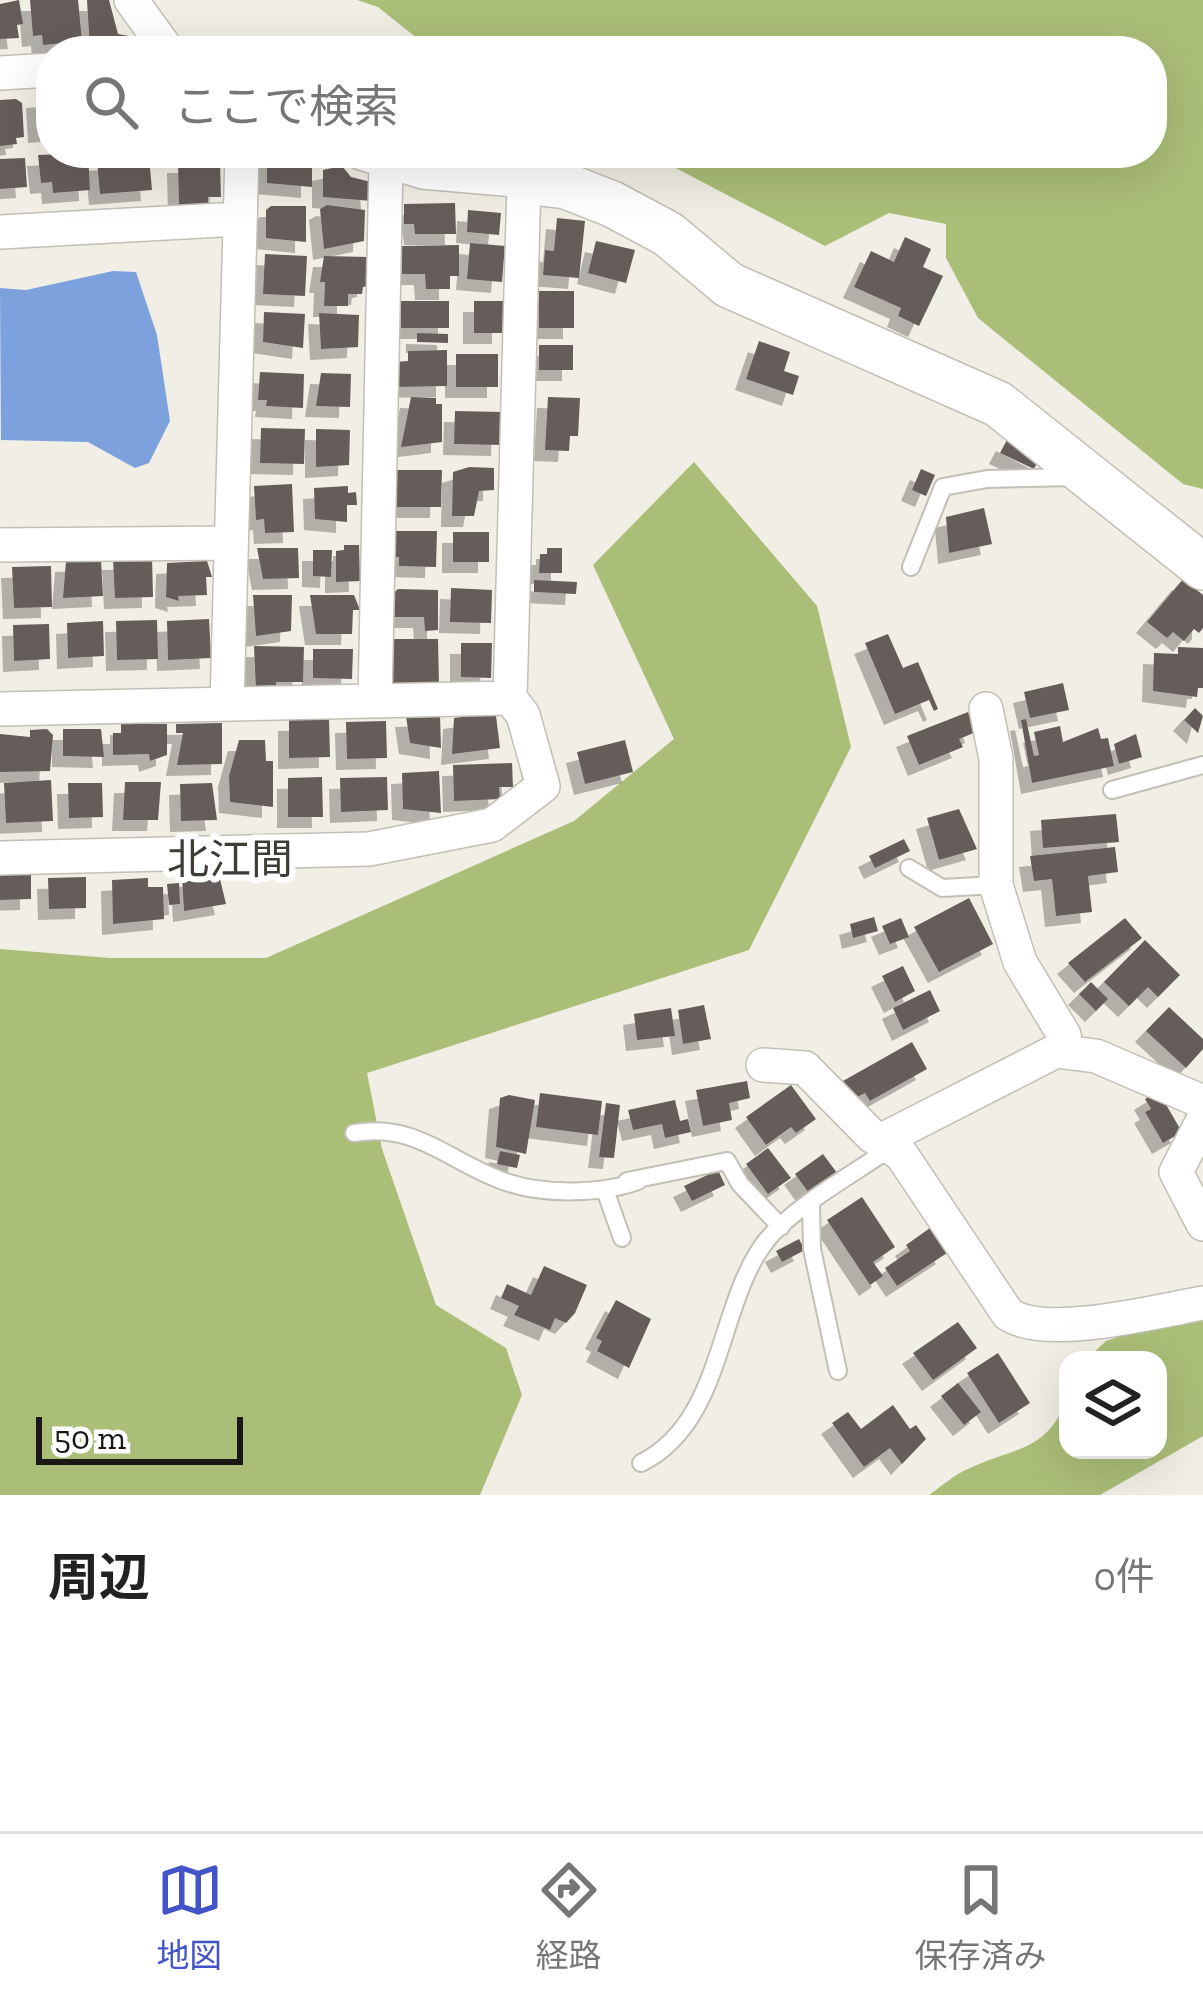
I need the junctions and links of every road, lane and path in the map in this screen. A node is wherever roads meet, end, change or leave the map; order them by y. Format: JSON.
{"nodes":[{"id":1,"x":131,"y":0,"type":"edge"},
{"id":2,"x":157,"y":36,"type":"edge"},
{"id":3,"x":36,"y":71,"type":"edge"},
{"id":4,"x":0,"y":73,"type":"edge"},
{"id":5,"x":241,"y":168,"type":"edge"},
{"id":6,"x":374,"y":168,"type":"edge"},
{"id":7,"x":417,"y":168,"type":"edge"},
{"id":8,"x":524,"y":182,"type":"junction"},
{"id":9,"x":239,"y":219,"type":"junction"},
{"id":10,"x":0,"y":232,"type":"edge"},
{"id":11,"x":1085,"y":471,"type":"junction"},
{"id":12,"x":230,"y":543,"type":"junction"},
{"id":13,"x":0,"y":545,"type":"edge"},
{"id":14,"x":911,"y":567,"type":"dead end"},
{"id":15,"x":1203,"y":567,"type":"edge"},
{"id":16,"x":510,"y":698,"type":"junction"},
{"id":17,"x":375,"y":701,"type":"junction"},
{"id":18,"x":227,"y":704,"type":"junction"},
{"id":19,"x":0,"y":709,"type":"edge"},
{"id":20,"x":986,"y":709,"type":"dead end"},
{"id":21,"x":1203,"y":765,"type":"edge"},
{"id":22,"x":1112,"y":790,"type":"dead end"},
{"id":23,"x":0,"y":858,"type":"edge"},
{"id":24,"x":909,"y":868,"type":"dead end"},
{"id":25,"x":996,"y":885,"type":"junction"},
{"id":26,"x":1067,"y":1051,"type":"junction"},
{"id":27,"x":763,"y":1065,"type":"dead end"},
{"id":28,"x":1203,"y":1102,"type":"edge"},
{"id":29,"x":1203,"y":1120,"type":"edge"},
{"id":30,"x":354,"y":1132,"type":"dead end"},
{"id":31,"x":887,"y":1143,"type":"junction"},
{"id":32,"x":600,"y":1185,"type":"junction"},
{"id":33,"x":811,"y":1205,"type":"junction"},
{"id":34,"x":1203,"y":1224,"type":"edge"},
{"id":35,"x":781,"y":1227,"type":"junction"},
{"id":36,"x":622,"y":1238,"type":"dead end"},
{"id":37,"x":1203,"y":1303,"type":"edge"},
{"id":38,"x":838,"y":1371,"type":"dead end"},
{"id":39,"x":641,"y":1463,"type":"dead end"}],
"edges":[{"from":1,"to":2,"type":"street"},
{"from":3,"to":4,"type":"street"},
{"from":5,"to":9,"type":"street"},
{"from":6,"to":17,"type":"street"},
{"from":7,"to":8,"type":"street"},
{"from":8,"to":11,"type":"street"},
{"from":8,"to":16,"type":"street"},
{"from":9,"to":10,"type":"street"},
{"from":9,"to":12,"type":"street"},
{"from":11,"to":14,"type":"lane"},
{"from":11,"to":15,"type":"street"},
{"from":12,"to":13,"type":"street"},
{"from":12,"to":18,"type":"street"},
{"from":16,"to":17,"type":"street"},
{"from":16,"to":23,"type":"street"},
{"from":17,"to":18,"type":"street"},
{"from":18,"to":19,"type":"street"},
{"from":20,"to":25,"type":"street"},
{"from":21,"to":22,"type":"lane"},
{"from":24,"to":25,"type":"lane"},
{"from":25,"to":26,"type":"street"},
{"from":26,"to":28,"type":"street"},
{"from":26,"to":31,"type":"street"},
{"from":27,"to":31,"type":"street"},
{"from":29,"to":34,"type":"street"},
{"from":30,"to":32,"type":"lane"},
{"from":31,"to":33,"type":"lane"},
{"from":31,"to":37,"type":"street"},
{"from":32,"to":35,"type":"lane"},
{"from":32,"to":36,"type":"lane"},
{"from":33,"to":35,"type":"lane"},
{"from":33,"to":38,"type":"lane"},
{"from":35,"to":39,"type":"lane"}]}
